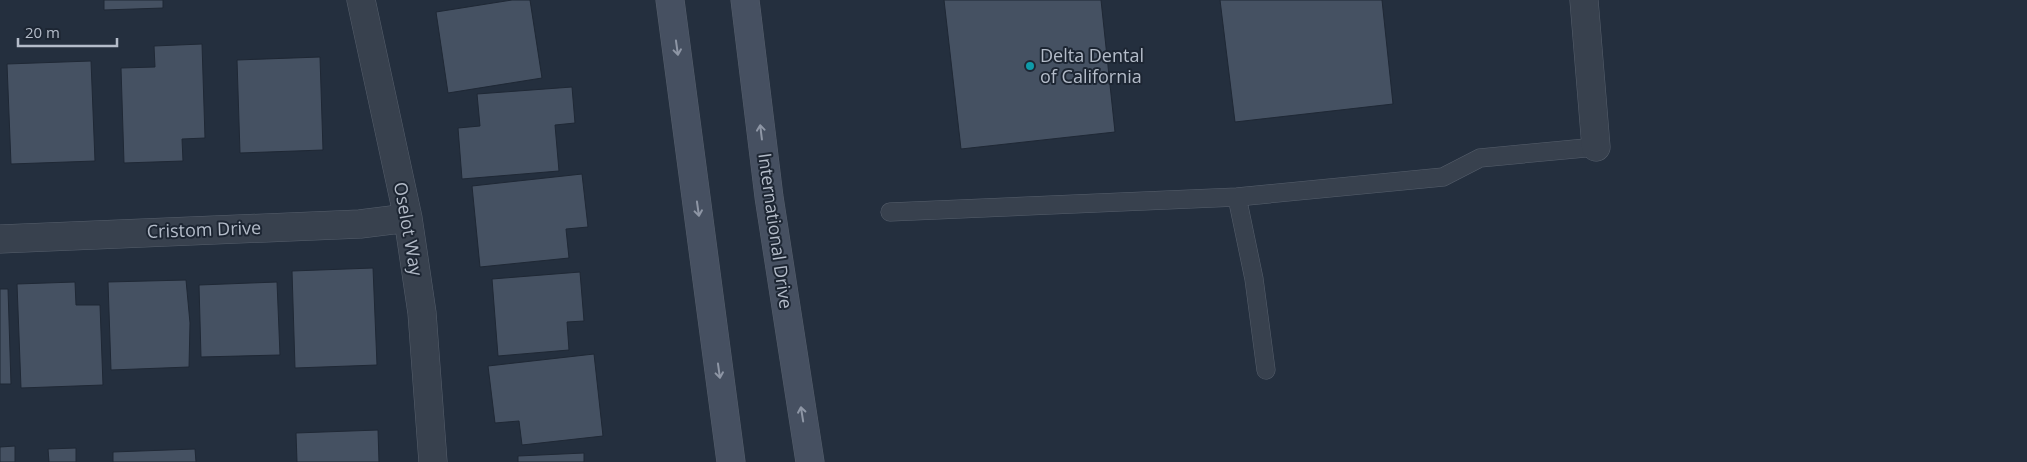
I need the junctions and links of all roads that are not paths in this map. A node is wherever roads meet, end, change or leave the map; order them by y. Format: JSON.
{"nodes":[{"id":1,"x":361,"y":0,"type":"edge"},
{"id":2,"x":670,"y":0,"type":"edge"},
{"id":3,"x":745,"y":0,"type":"edge"},
{"id":4,"x":1584,"y":0,"type":"edge"},
{"id":5,"x":1596,"y":147,"type":"joint"},
{"id":6,"x":1237,"y":197,"type":"junction"},
{"id":7,"x":890,"y":212,"type":"dead end"},
{"id":8,"x":408,"y":218,"type":"junction"},
{"id":9,"x":0,"y":238,"type":"edge"},
{"id":10,"x":1266,"y":370,"type":"dead end"},
{"id":11,"x":433,"y":462,"type":"edge"},
{"id":12,"x":731,"y":462,"type":"edge"},
{"id":13,"x":810,"y":462,"type":"edge"}],
"edges":[{"from":1,"to":8,"type":"street","name":"Oselot Way"},
{"from":2,"to":12,"type":"main road","one_way":true},
{"from":13,"to":3,"type":"main road","name":"International Drive","one_way":true},
{"from":4,"to":5,"type":"street"},
{"from":5,"to":6,"type":"lane"},
{"from":6,"to":7,"type":"lane"},
{"from":6,"to":10,"type":"lane"},
{"from":8,"to":9,"type":"street","name":"Cristom Drive"},
{"from":8,"to":11,"type":"street","name":"Oselot Way"}]}
